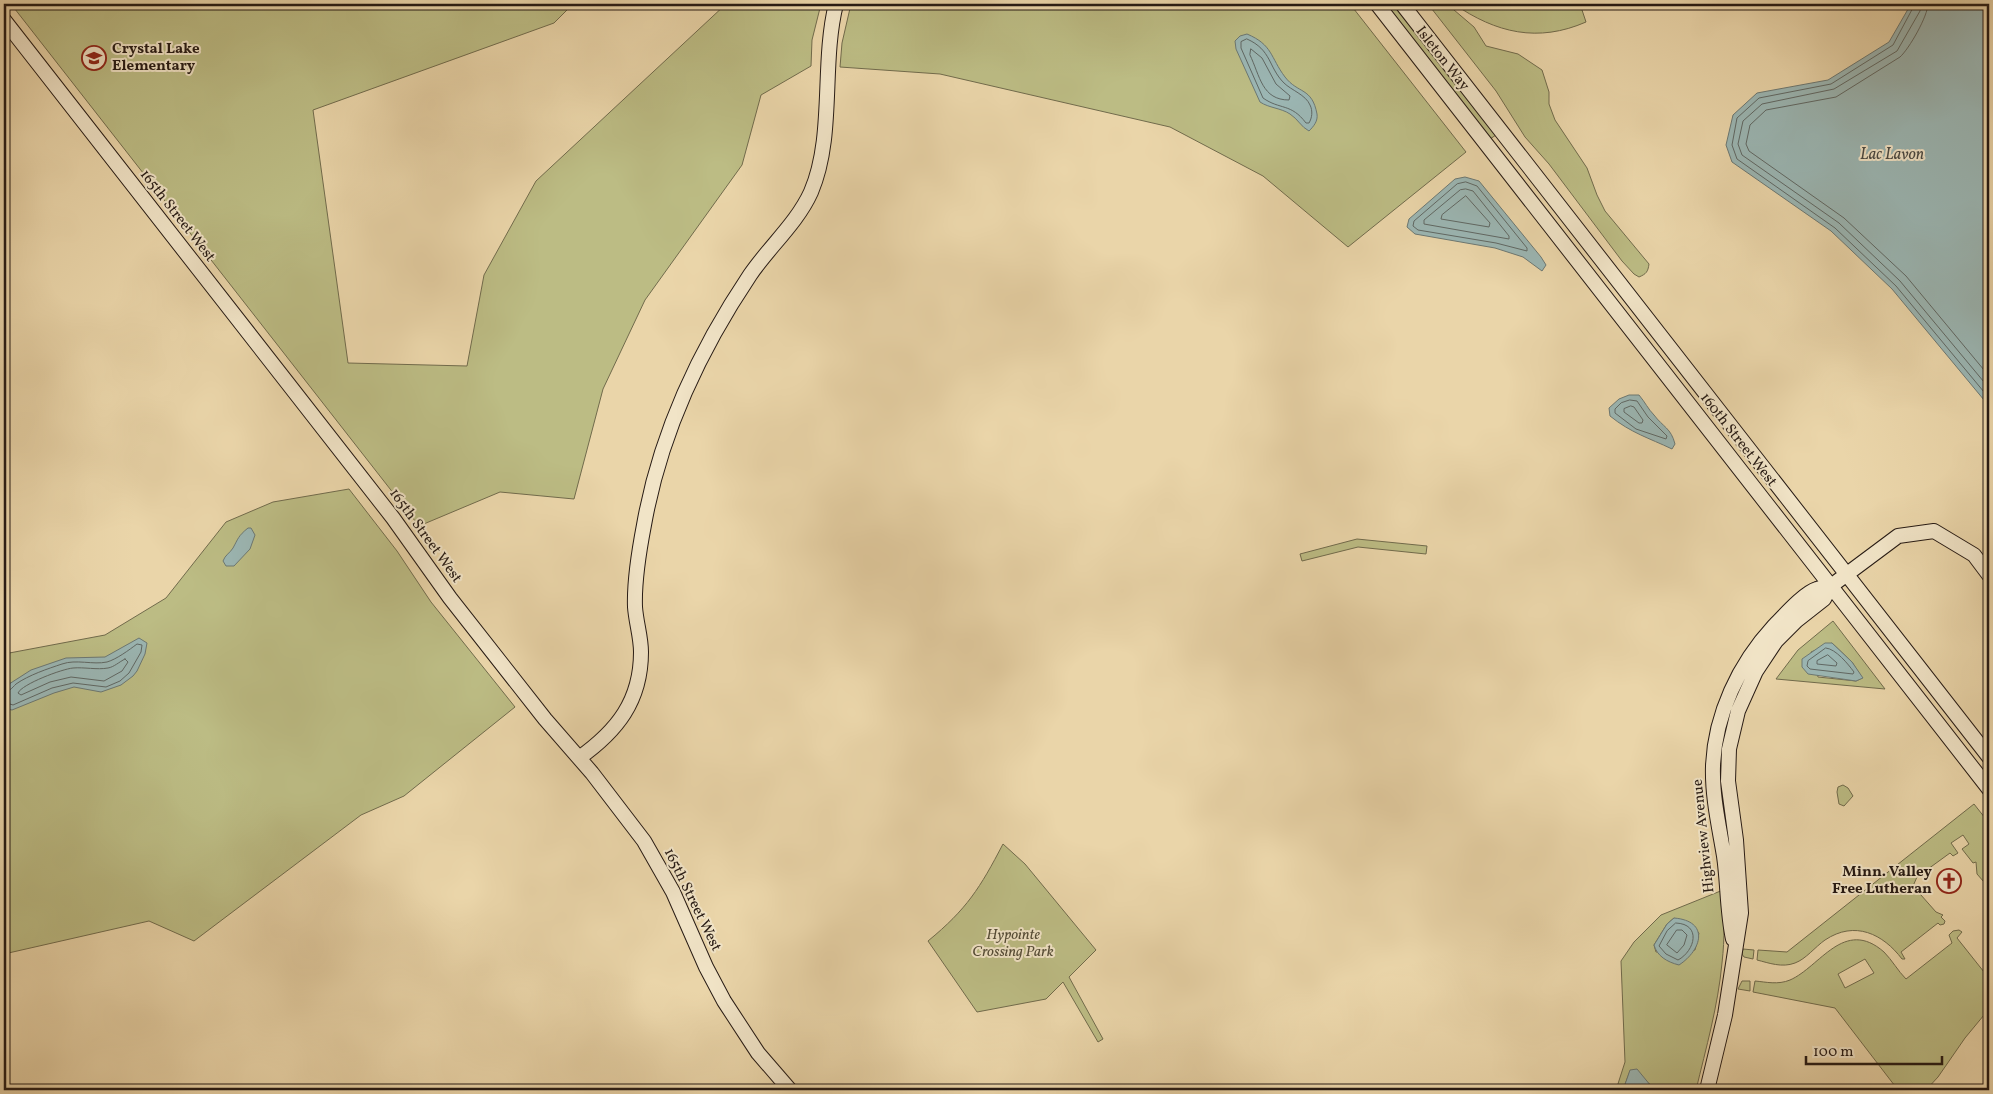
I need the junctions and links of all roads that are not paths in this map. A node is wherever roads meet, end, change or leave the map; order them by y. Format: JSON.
{"nodes":[{"id":1,"x":836,"y":4,"type":"edge"},
{"id":2,"x":1377,"y":4,"type":"edge"},
{"id":3,"x":1402,"y":4,"type":"edge"},
{"id":4,"x":4,"y":20,"type":"edge"},
{"id":5,"x":1477,"y":102,"type":"joint"},
{"id":6,"x":1461,"y":112,"type":"joint"},
{"id":7,"x":1846,"y":574,"type":"junction"},
{"id":8,"x":1989,"y":575,"type":"edge"},
{"id":9,"x":1831,"y":586,"type":"junction"},
{"id":10,"x":1989,"y":757,"type":"edge"},
{"id":11,"x":579,"y":758,"type":"junction"},
{"id":12,"x":1989,"y":789,"type":"edge"},
{"id":13,"x":790,"y":1090,"type":"edge"},
{"id":14,"x":1707,"y":1090,"type":"edge"}],
"edges":[{"from":1,"to":11,"type":"street"},
{"from":2,"to":6,"type":"street","name":"Isleton Way"},
{"from":3,"to":5,"type":"street","name":"Isleton Way"},
{"from":4,"to":11,"type":"street","name":"165th Street West"},
{"from":5,"to":7,"type":"street","name":"160th Street West"},
{"from":6,"to":9,"type":"street","name":"160th Street West"},
{"from":7,"to":8,"type":"street","name":"Highview Avenue"},
{"from":7,"to":9,"type":"street","name":"Highview Avenue"},
{"from":7,"to":10,"type":"street","name":"160th Street West"},
{"from":9,"to":12,"type":"street","name":"160th Street West"},
{"from":9,"to":14,"type":"street","name":"Highview Avenue"},
{"from":11,"to":13,"type":"street","name":"165th Street West"}]}
